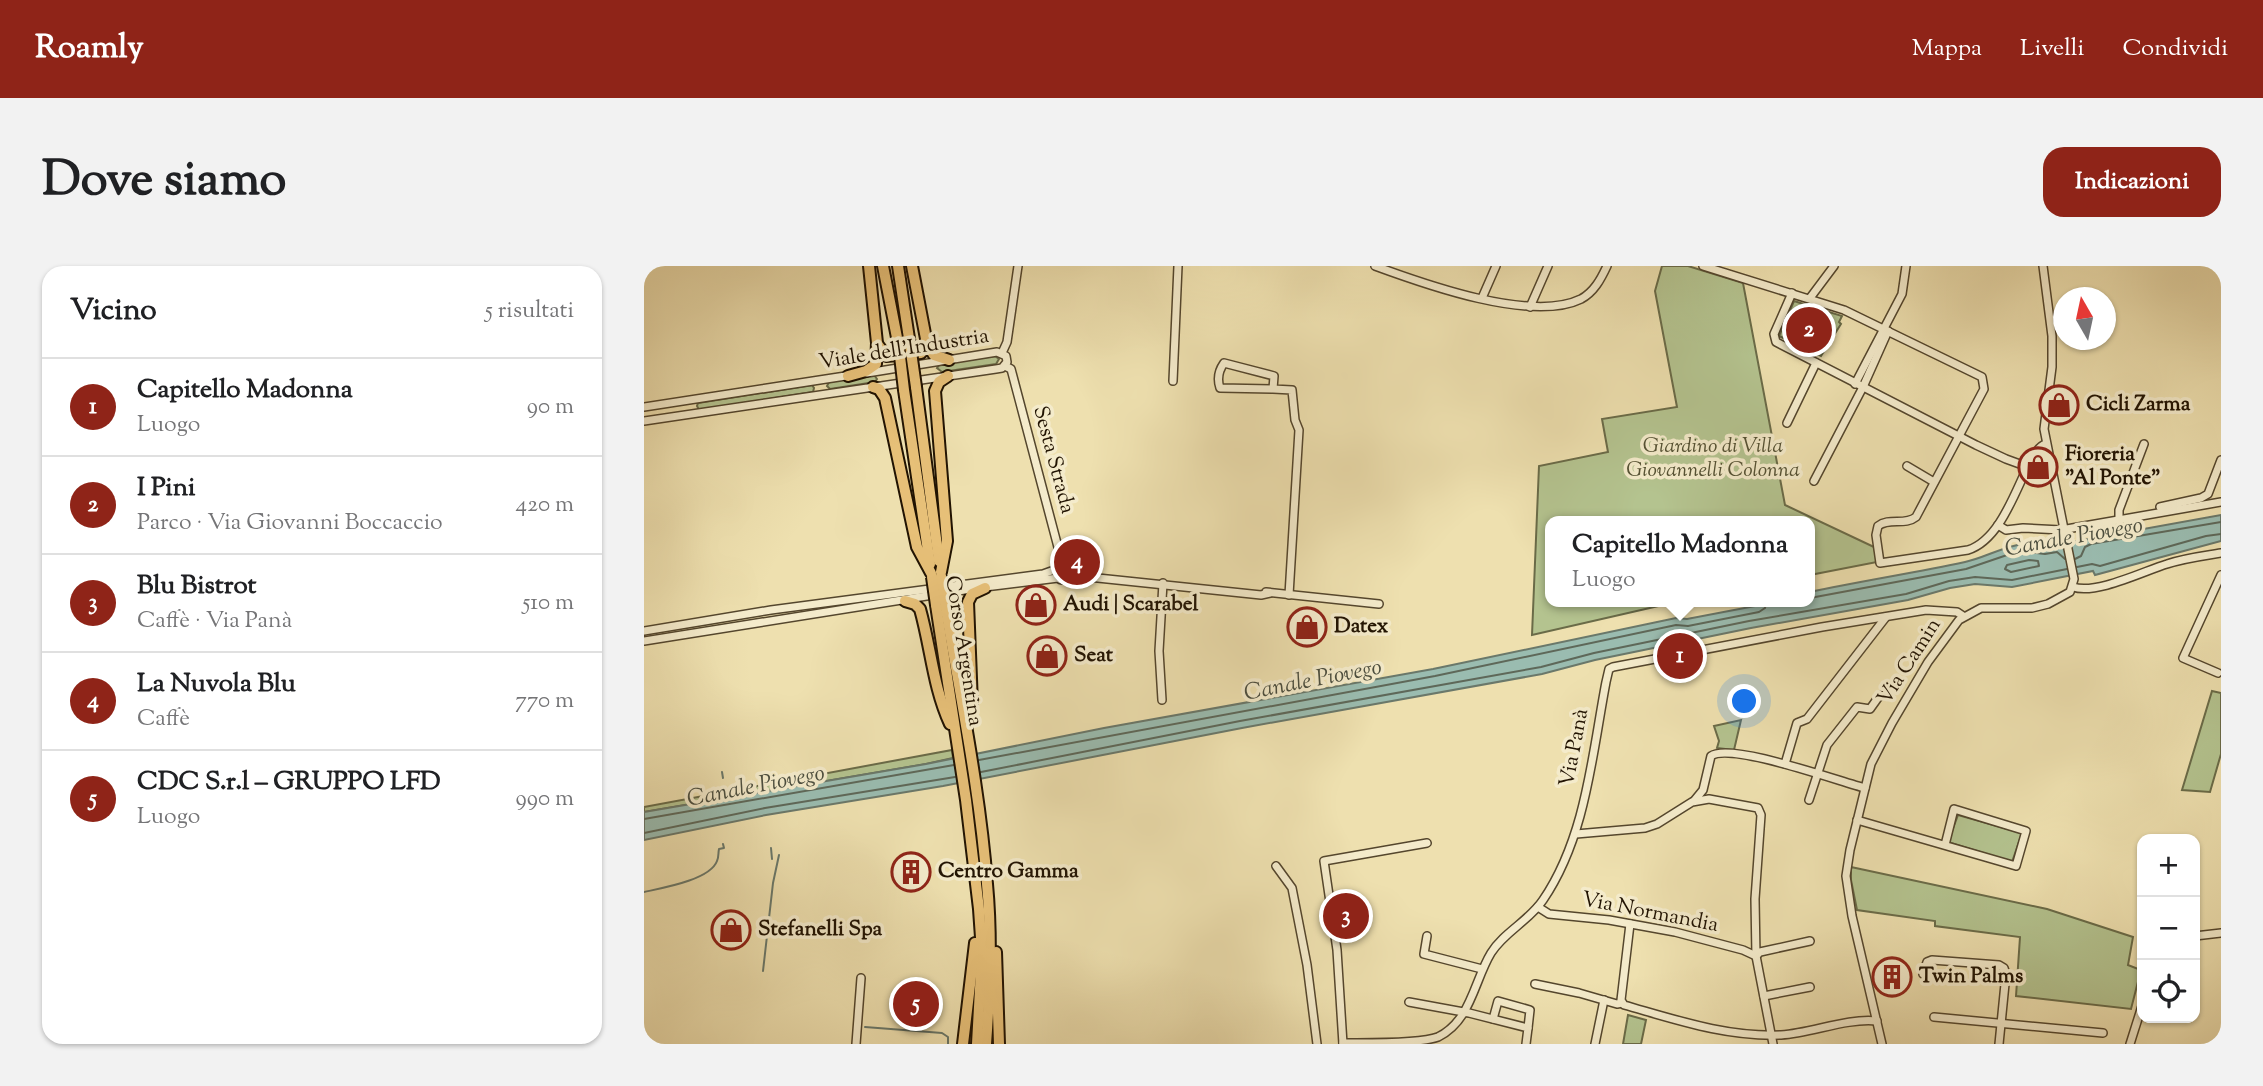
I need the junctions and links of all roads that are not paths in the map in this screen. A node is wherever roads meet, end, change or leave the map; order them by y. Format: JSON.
{"nodes":[{"id":1,"x":869,"y":266,"type":"edge"},
{"id":2,"x":883,"y":266,"type":"edge"},
{"id":3,"x":898,"y":266,"type":"edge"},
{"id":4,"x":912,"y":266,"type":"edge"},
{"id":5,"x":1018,"y":266,"type":"edge"},
{"id":6,"x":1178,"y":266,"type":"edge"},
{"id":7,"x":1375,"y":266,"type":"edge"},
{"id":8,"x":1496,"y":266,"type":"edge"},
{"id":9,"x":1548,"y":266,"type":"edge"},
{"id":10,"x":1607,"y":266,"type":"edge"},
{"id":11,"x":1703,"y":266,"type":"edge"},
{"id":12,"x":1833,"y":266,"type":"edge"},
{"id":13,"x":1906,"y":266,"type":"edge"},
{"id":14,"x":2043,"y":266,"type":"edge"},
{"id":15,"x":1792,"y":293,"type":"junction"},
{"id":16,"x":1482,"y":298,"type":"junction"},
{"id":17,"x":1810,"y":299,"type":"junction"},
{"id":18,"x":1530,"y":307,"type":"junction"},
{"id":19,"x":1886,"y":330,"type":"junction"},
{"id":20,"x":877,"y":343,"type":"junction"},
{"id":21,"x":927,"y":344,"type":"junction"},
{"id":22,"x":904,"y":346,"type":"junction"},
{"id":23,"x":1002,"y":353,"type":"junction"},
{"id":24,"x":949,"y":360,"type":"junction"},
{"id":25,"x":1816,"y":363,"type":"junction"},
{"id":26,"x":1005,"y":366,"type":"junction"},
{"id":27,"x":848,"y":376,"type":"junction"},
{"id":28,"x":948,"y":376,"type":"junction"},
{"id":29,"x":1173,"y":381,"type":"dead end"},
{"id":30,"x":1859,"y":385,"type":"junction"},
{"id":31,"x":873,"y":387,"type":"junction"},
{"id":32,"x":1273,"y":389,"type":"junction"},
{"id":33,"x":688,"y":400,"type":"junction"},
{"id":34,"x":644,"y":407,"type":"edge"},
{"id":35,"x":690,"y":415,"type":"junction"},
{"id":36,"x":644,"y":421,"type":"edge"},
{"id":37,"x":1787,"y":423,"type":"dead end"},
{"id":38,"x":1959,"y":436,"type":"junction"},
{"id":39,"x":2046,"y":444,"type":"junction"},
{"id":40,"x":2144,"y":444,"type":"dead end"},
{"id":41,"x":2221,"y":460,"type":"edge"},
{"id":42,"x":1907,"y":466,"type":"dead end"},
{"id":43,"x":2028,"y":467,"type":"junction"},
{"id":44,"x":1814,"y":481,"type":"dead end"},
{"id":45,"x":1934,"y":481,"type":"junction"},
{"id":46,"x":2221,"y":502,"type":"edge"},
{"id":47,"x":2139,"y":514,"type":"junction"},
{"id":48,"x":2119,"y":518,"type":"junction"},
{"id":49,"x":1998,"y":525,"type":"junction"},
{"id":50,"x":2064,"y":530,"type":"junction"},
{"id":51,"x":2221,"y":553,"type":"edge"},
{"id":52,"x":1060,"y":568,"type":"junction"},
{"id":53,"x":936,"y":574,"type":"junction"},
{"id":54,"x":1069,"y":575,"type":"junction"},
{"id":55,"x":2221,"y":575,"type":"edge"},
{"id":56,"x":1059,"y":578,"type":"junction"},
{"id":57,"x":1163,"y":583,"type":"junction"},
{"id":58,"x":2073,"y":583,"type":"junction"},
{"id":59,"x":985,"y":588,"type":"junction"},
{"id":60,"x":1289,"y":595,"type":"junction"},
{"id":61,"x":905,"y":601,"type":"junction"},
{"id":62,"x":1379,"y":604,"type":"dead end"},
{"id":63,"x":775,"y":610,"type":"junction"},
{"id":64,"x":747,"y":614,"type":"junction"},
{"id":65,"x":1886,"y":617,"type":"junction"},
{"id":66,"x":1963,"y":617,"type":"junction"},
{"id":67,"x":767,"y":622,"type":"junction"},
{"id":68,"x":753,"y":625,"type":"junction"},
{"id":69,"x":644,"y":631,"type":"edge"},
{"id":70,"x":644,"y":641,"type":"edge"},
{"id":71,"x":2218,"y":673,"type":"dead end"},
{"id":72,"x":1880,"y":695,"type":"dead end"},
{"id":73,"x":1161,"y":700,"type":"dead end"},
{"id":74,"x":961,"y":736,"type":"junction"},
{"id":75,"x":1785,"y":764,"type":"junction"},
{"id":76,"x":1817,"y":774,"type":"junction"},
{"id":77,"x":1865,"y":788,"type":"junction"},
{"id":78,"x":971,"y":799,"type":"junction"},
{"id":79,"x":1809,"y":800,"type":"dead end"},
{"id":80,"x":1692,"y":802,"type":"junction"},
{"id":81,"x":1857,"y":820,"type":"junction"},
{"id":82,"x":1576,"y":834,"type":"junction"},
{"id":83,"x":1427,"y":843,"type":"dead end"},
{"id":84,"x":1945,"y":845,"type":"junction"},
{"id":85,"x":1276,"y":866,"type":"dead end"},
{"id":86,"x":987,"y":886,"type":"junction"},
{"id":87,"x":1538,"y":907,"type":"junction"},
{"id":88,"x":979,"y":909,"type":"junction"},
{"id":89,"x":1630,"y":924,"type":"junction"},
{"id":90,"x":2221,"y":933,"type":"edge"},
{"id":91,"x":2200,"y":935,"type":"edge"},
{"id":92,"x":1427,"y":936,"type":"dead end"},
{"id":93,"x":1810,"y":942,"type":"dead end"},
{"id":94,"x":1756,"y":956,"type":"junction"},
{"id":95,"x":1482,"y":969,"type":"junction"},
{"id":96,"x":1923,"y":974,"type":"dead end"},
{"id":97,"x":861,"y":978,"type":"dead end"},
{"id":98,"x":1535,"y":984,"type":"dead end"},
{"id":99,"x":1810,"y":987,"type":"dead end"},
{"id":100,"x":1764,"y":996,"type":"junction"},
{"id":101,"x":1604,"y":1000,"type":"junction"},
{"id":102,"x":1409,"y":1002,"type":"dead end"},
{"id":103,"x":1622,"y":1003,"type":"junction"},
{"id":104,"x":1465,"y":1012,"type":"junction"},
{"id":105,"x":1934,"y":1017,"type":"dead end"},
{"id":106,"x":1493,"y":1019,"type":"junction"},
{"id":107,"x":1877,"y":1021,"type":"junction"},
{"id":108,"x":2137,"y":1022,"type":"edge"},
{"id":109,"x":2001,"y":1023,"type":"junction"},
{"id":110,"x":1528,"y":1028,"type":"junction"},
{"id":111,"x":2103,"y":1032,"type":"dead end"},
{"id":112,"x":1771,"y":1035,"type":"junction"},
{"id":113,"x":1317,"y":1042,"type":"edge"},
{"id":114,"x":856,"y":1044,"type":"edge"},
{"id":115,"x":963,"y":1044,"type":"edge"},
{"id":116,"x":977,"y":1044,"type":"edge"},
{"id":117,"x":986,"y":1044,"type":"edge"},
{"id":118,"x":999,"y":1044,"type":"edge"},
{"id":119,"x":1343,"y":1044,"type":"edge"},
{"id":120,"x":1526,"y":1044,"type":"edge"},
{"id":121,"x":1595,"y":1044,"type":"edge"},
{"id":122,"x":1773,"y":1044,"type":"edge"},
{"id":123,"x":1882,"y":1044,"type":"edge"},
{"id":124,"x":1999,"y":1044,"type":"edge"},
{"id":125,"x":2130,"y":1044,"type":"edge"}],
"edges":[{"from":1,"to":20,"type":"highway"},
{"from":2,"to":22,"type":"highway","name":"Corso Argentina"},
{"from":3,"to":22,"type":"highway","name":"Corso Argentina"},
{"from":4,"to":21,"type":"highway"},
{"from":5,"to":23,"type":"street"},
{"from":6,"to":29,"type":"street"},
{"from":7,"to":16,"type":"street"},
{"from":8,"to":16,"type":"street"},
{"from":9,"to":18,"type":"street"},
{"from":10,"to":18,"type":"street"},
{"from":11,"to":15,"type":"street"},
{"from":12,"to":17,"type":"street"},
{"from":13,"to":19,"type":"street"},
{"from":14,"to":39,"type":"street"},
{"from":15,"to":17,"type":"street"},
{"from":15,"to":25,"type":"street"},
{"from":16,"to":18,"type":"street"},
{"from":17,"to":19,"type":"street"},
{"from":19,"to":30,"type":"street"},
{"from":19,"to":38,"type":"street"},
{"from":20,"to":21,"type":"highway"},
{"from":20,"to":27,"type":"highway"},
{"from":21,"to":24,"type":"highway"},
{"from":22,"to":53,"type":"highway","name":"Corso Argentina","bridge":true},
{"from":23,"to":24,"type":"street","name":"Viale dell'Industria"},
{"from":23,"to":26,"type":"street","name":"Viale dell'Industria"},
{"from":24,"to":27,"type":"street","name":"Viale dell'Industria"},
{"from":25,"to":30,"type":"street"},
{"from":25,"to":37,"type":"street"},
{"from":26,"to":28,"type":"street","name":"Viale dell'Industria"},
{"from":26,"to":52,"type":"street","name":"Sesta Strada"},
{"from":27,"to":33,"type":"street","name":"Viale dell'Industria"},
{"from":28,"to":31,"type":"street","name":"Viale dell'Industria"},
{"from":28,"to":53,"type":"highway"},
{"from":30,"to":38,"type":"street"},
{"from":30,"to":44,"type":"street"},
{"from":31,"to":35,"type":"street","name":"Viale dell'Industria"},
{"from":31,"to":53,"type":"highway"},
{"from":32,"to":32,"type":"street"},
{"from":32,"to":60,"type":"street"},
{"from":33,"to":34,"type":"street","name":"Viale dell'Industria"},
{"from":33,"to":35,"type":"street"},
{"from":35,"to":36,"type":"street","name":"Viale dell'Industria"},
{"from":38,"to":43,"type":"street"},
{"from":38,"to":45,"type":"street"},
{"from":39,"to":43,"type":"street"},
{"from":39,"to":50,"type":"street"},
{"from":40,"to":48,"type":"street"},
{"from":41,"to":47,"type":"street"},
{"from":42,"to":45,"type":"street"},
{"from":43,"to":49,"type":"street"},
{"from":45,"to":49,"type":"street"},
{"from":46,"to":47,"type":"street"},
{"from":47,"to":48,"type":"street"},
{"from":48,"to":50,"type":"street"},
{"from":49,"to":50,"type":"street"},
{"from":50,"to":58,"type":"street"},
{"from":51,"to":58,"type":"street"},
{"from":52,"to":54,"type":"street"},
{"from":52,"to":56,"type":"street"},
{"from":52,"to":63,"type":"street"},
{"from":53,"to":74,"type":"highway","name":"Corso Argentina","bridge":true},
{"from":54,"to":56,"type":"street"},
{"from":54,"to":57,"type":"street"},
{"from":55,"to":71,"type":"street"},
{"from":56,"to":59,"type":"street"},
{"from":57,"to":60,"type":"street"},
{"from":57,"to":73,"type":"street"},
{"from":58,"to":66,"type":"street","name":"Via Camin"},
{"from":59,"to":61,"type":"street"},
{"from":59,"to":74,"type":"highway"},
{"from":60,"to":62,"type":"street"},
{"from":61,"to":67,"type":"street"},
{"from":61,"to":74,"type":"highway"},
{"from":63,"to":64,"type":"street"},
{"from":63,"to":67,"type":"street"},
{"from":64,"to":68,"type":"street"},
{"from":64,"to":69,"type":"street"},
{"from":65,"to":66,"type":"street"},
{"from":65,"to":75,"type":"street"},
{"from":65,"to":82,"type":"street","name":"Via Panà"},
{"from":66,"to":77,"type":"street","name":"Via Camin"},
{"from":67,"to":68,"type":"street"},
{"from":68,"to":70,"type":"street"},
{"from":72,"to":76,"type":"street"},
{"from":74,"to":78,"type":"highway","name":"Corso Argentina"},
{"from":75,"to":76,"type":"street"},
{"from":75,"to":80,"type":"street"},
{"from":76,"to":77,"type":"street"},
{"from":76,"to":79,"type":"street"},
{"from":77,"to":81,"type":"street","name":"Via Camin"},
{"from":78,"to":86,"type":"highway","name":"Corso Argentina"},
{"from":78,"to":88,"type":"highway","name":"Corso Argentina"},
{"from":80,"to":82,"type":"street"},
{"from":80,"to":94,"type":"street"},
{"from":81,"to":84,"type":"street"},
{"from":81,"to":107,"type":"street","name":"Via Camin"},
{"from":82,"to":87,"type":"street","name":"Via Panà"},
{"from":83,"to":119,"type":"street","name":"Via Panà"},
{"from":84,"to":84,"type":"street"},
{"from":85,"to":113,"type":"street"},
{"from":86,"to":117,"type":"highway","name":"Corso Argentina"},
{"from":86,"to":118,"type":"highway"},
{"from":87,"to":89,"type":"street","name":"Via Normandia"},
{"from":87,"to":95,"type":"street","name":"Via Panà"},
{"from":88,"to":115,"type":"highway"},
{"from":88,"to":116,"type":"highway","name":"Corso Argentina"},
{"from":89,"to":94,"type":"street","name":"Via Normandia"},
{"from":89,"to":103,"type":"street"},
{"from":90,"to":91,"type":"street"},
{"from":92,"to":95,"type":"street"},
{"from":93,"to":94,"type":"street"},
{"from":94,"to":100,"type":"street"},
{"from":95,"to":104,"type":"street","name":"Via Panà"},
{"from":96,"to":109,"type":"street"},
{"from":97,"to":114,"type":"street"},
{"from":98,"to":101,"type":"street"},
{"from":99,"to":100,"type":"street"},
{"from":100,"to":112,"type":"street"},
{"from":101,"to":103,"type":"street"},
{"from":101,"to":121,"type":"street"},
{"from":102,"to":104,"type":"street"},
{"from":103,"to":112,"type":"street"},
{"from":104,"to":106,"type":"street"},
{"from":104,"to":119,"type":"street","name":"Via Panà"},
{"from":105,"to":109,"type":"street"},
{"from":106,"to":110,"type":"street"},
{"from":106,"to":110,"type":"street"},
{"from":107,"to":112,"type":"street"},
{"from":107,"to":123,"type":"street","name":"Via Camin"},
{"from":108,"to":125,"type":"street"},
{"from":109,"to":111,"type":"street"},
{"from":109,"to":124,"type":"street"},
{"from":110,"to":120,"type":"street"},
{"from":112,"to":122,"type":"street"}]}
